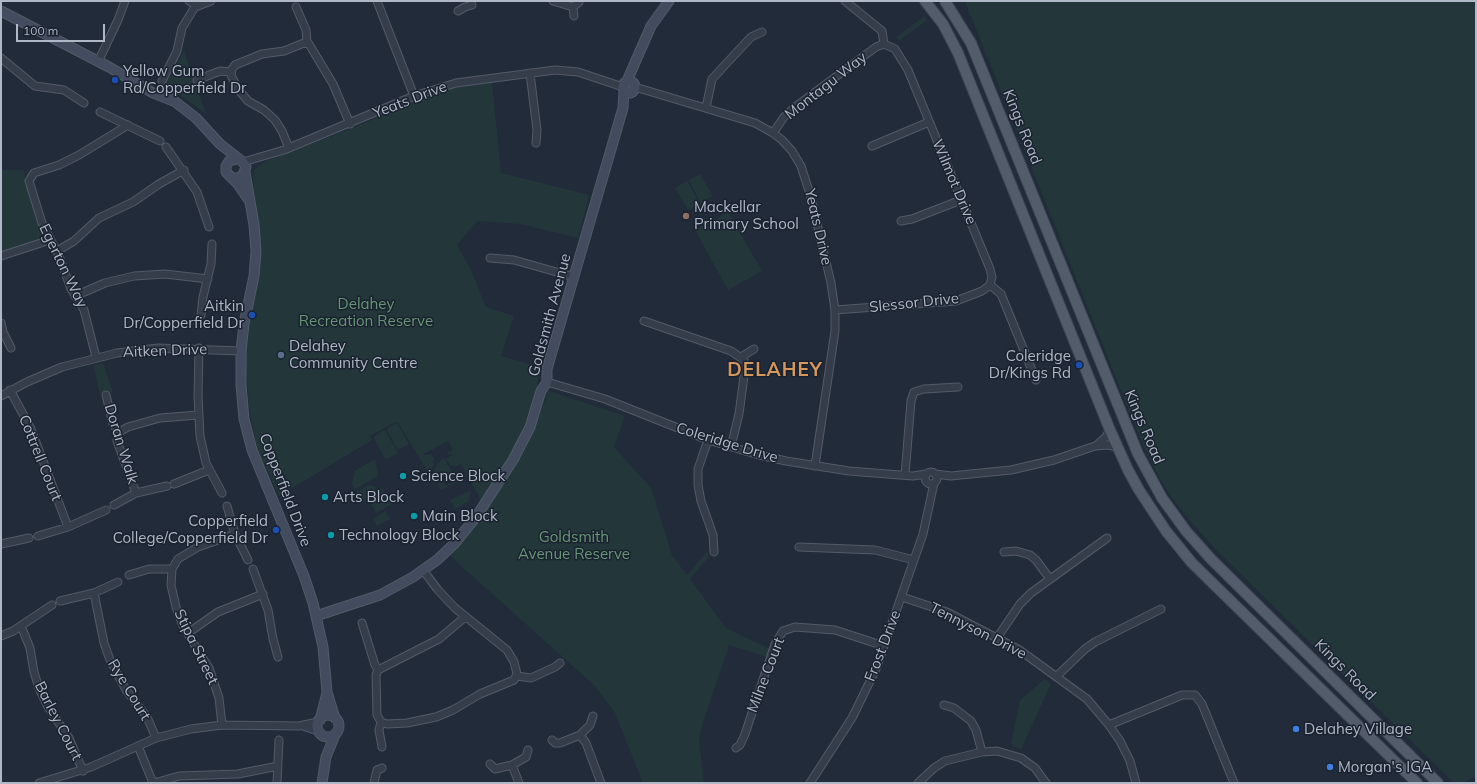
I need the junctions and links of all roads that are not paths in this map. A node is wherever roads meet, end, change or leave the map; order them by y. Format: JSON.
{"nodes":[{"id":1,"x":125,"y":1,"type":"edge"},
{"id":2,"x":210,"y":1,"type":"edge"},
{"id":3,"x":377,"y":1,"type":"edge"},
{"id":4,"x":553,"y":1,"type":"edge"},
{"id":5,"x":668,"y":1,"type":"edge"},
{"id":6,"x":845,"y":1,"type":"edge"},
{"id":7,"x":925,"y":1,"type":"edge"},
{"id":8,"x":946,"y":1,"type":"edge"},
{"id":9,"x":193,"y":3,"type":"edge"},
{"id":10,"x":466,"y":4,"type":"edge"},
{"id":11,"x":576,"y":4,"type":"edge"},
{"id":12,"x":296,"y":7,"type":"dead end"},
{"id":13,"x":1,"y":11,"type":"edge"},
{"id":14,"x":458,"y":11,"type":"dead end"},
{"id":15,"x":574,"y":16,"type":"dead end"},
{"id":16,"x":762,"y":32,"type":"dead end"},
{"id":17,"x":307,"y":43,"type":"junction"},
{"id":18,"x":884,"y":44,"type":"junction"},
{"id":19,"x":1,"y":58,"type":"edge"},
{"id":20,"x":98,"y":62,"type":"junction"},
{"id":21,"x":231,"y":72,"type":"junction"},
{"id":22,"x":530,"y":73,"type":"junction"},
{"id":23,"x":197,"y":80,"type":"dead end"},
{"id":24,"x":162,"y":81,"type":"dead end"},
{"id":25,"x":629,"y":87,"type":"junction"},
{"id":26,"x":414,"y":96,"type":"junction"},
{"id":27,"x":84,"y":103,"type":"dead end"},
{"id":28,"x":706,"y":108,"type":"junction"},
{"id":29,"x":100,"y":112,"type":"dead end"},
{"id":30,"x":929,"y":122,"type":"junction"},
{"id":31,"x":350,"y":124,"type":"junction"},
{"id":32,"x":128,"y":125,"type":"junction"},
{"id":33,"x":773,"y":133,"type":"junction"},
{"id":34,"x":160,"y":141,"type":"dead end"},
{"id":35,"x":536,"y":143,"type":"dead end"},
{"id":36,"x":220,"y":144,"type":"junction"},
{"id":37,"x":872,"y":146,"type":"dead end"},
{"id":38,"x":166,"y":147,"type":"dead end"},
{"id":39,"x":289,"y":148,"type":"junction"},
{"id":40,"x":227,"y":163,"type":"junction"},
{"id":41,"x":243,"y":166,"type":"junction"},
{"id":42,"x":184,"y":170,"type":"junction"},
{"id":43,"x":232,"y":178,"type":"junction"},
{"id":44,"x":249,"y":200,"type":"junction"},
{"id":45,"x":961,"y":200,"type":"junction"},
{"id":46,"x":901,"y":221,"type":"dead end"},
{"id":47,"x":209,"y":227,"type":"dead end"},
{"id":48,"x":50,"y":240,"type":"junction"},
{"id":49,"x":212,"y":244,"type":"dead end"},
{"id":50,"x":56,"y":251,"type":"junction"},
{"id":51,"x":1,"y":256,"type":"edge"},
{"id":52,"x":490,"y":258,"type":"dead end"},
{"id":53,"x":574,"y":277,"type":"junction"},
{"id":54,"x":208,"y":279,"type":"junction"},
{"id":55,"x":990,"y":285,"type":"junction"},
{"id":56,"x":75,"y":296,"type":"junction"},
{"id":57,"x":835,"y":310,"type":"junction"},
{"id":58,"x":201,"y":316,"type":"dead end"},
{"id":59,"x":644,"y":321,"type":"dead end"},
{"id":60,"x":1,"y":322,"type":"edge"},
{"id":61,"x":10,"y":348,"type":"dead end"},
{"id":62,"x":198,"y":348,"type":"junction"},
{"id":63,"x":754,"y":349,"type":"dead end"},
{"id":64,"x":241,"y":351,"type":"junction"},
{"id":65,"x":96,"y":357,"type":"junction"},
{"id":66,"x":741,"y":357,"type":"junction"},
{"id":67,"x":1036,"y":380,"type":"dead end"},
{"id":68,"x":547,"y":382,"type":"junction"},
{"id":69,"x":958,"y":387,"type":"dead end"},
{"id":70,"x":10,"y":390,"type":"junction"},
{"id":71,"x":106,"y":395,"type":"dead end"},
{"id":72,"x":1,"y":396,"type":"edge"},
{"id":73,"x":198,"y":415,"type":"junction"},
{"id":74,"x":1110,"y":430,"type":"junction"},
{"id":75,"x":119,"y":432,"type":"junction"},
{"id":76,"x":708,"y":440,"type":"junction"},
{"id":77,"x":1095,"y":446,"type":"junction"},
{"id":78,"x":731,"y":447,"type":"junction"},
{"id":79,"x":1118,"y":447,"type":"junction"},
{"id":80,"x":815,"y":466,"type":"junction"},
{"id":81,"x":209,"y":470,"type":"junction"},
{"id":82,"x":909,"y":475,"type":"junction"},
{"id":83,"x":931,"y":479,"type":"junction"},
{"id":84,"x":136,"y":493,"type":"junction"},
{"id":85,"x":222,"y":493,"type":"dead end"},
{"id":86,"x":114,"y":505,"type":"dead end"},
{"id":87,"x":227,"y":506,"type":"dead end"},
{"id":88,"x":106,"y":510,"type":"dead end"},
{"id":89,"x":68,"y":527,"type":"junction"},
{"id":90,"x":235,"y":534,"type":"junction"},
{"id":91,"x":38,"y":536,"type":"dead end"},
{"id":92,"x":29,"y":538,"type":"dead end"},
{"id":93,"x":1107,"y":538,"type":"dead end"},
{"id":94,"x":1,"y":544,"type":"edge"},
{"id":95,"x":799,"y":548,"type":"dead end"},
{"id":96,"x":714,"y":552,"type":"dead end"},
{"id":97,"x":1004,"y":552,"type":"dead end"},
{"id":98,"x":248,"y":560,"type":"dead end"},
{"id":99,"x":914,"y":560,"type":"junction"},
{"id":100,"x":172,"y":569,"type":"junction"},
{"id":101,"x":253,"y":569,"type":"dead end"},
{"id":102,"x":423,"y":570,"type":"junction"},
{"id":103,"x":129,"y":575,"type":"dead end"},
{"id":104,"x":1050,"y":579,"type":"junction"},
{"id":105,"x":118,"y":582,"type":"dead end"},
{"id":106,"x":94,"y":593,"type":"junction"},
{"id":107,"x":263,"y":594,"type":"junction"},
{"id":108,"x":902,"y":597,"type":"junction"},
{"id":109,"x":60,"y":601,"type":"dead end"},
{"id":110,"x":52,"y":605,"type":"dead end"},
{"id":111,"x":1161,"y":609,"type":"dead end"},
{"id":112,"x":316,"y":616,"type":"junction"},
{"id":113,"x":465,"y":617,"type":"junction"},
{"id":114,"x":362,"y":623,"type":"dead end"},
{"id":115,"x":21,"y":626,"type":"junction"},
{"id":116,"x":188,"y":633,"type":"junction"},
{"id":117,"x":1,"y":636,"type":"edge"},
{"id":118,"x":998,"y":638,"type":"junction"},
{"id":119,"x":884,"y":646,"type":"junction"},
{"id":120,"x":278,"y":657,"type":"dead end"},
{"id":121,"x":560,"y":663,"type":"dead end"},
{"id":122,"x":378,"y":670,"type":"junction"},
{"id":123,"x":517,"y":676,"type":"junction"},
{"id":124,"x":1056,"y":676,"type":"junction"},
{"id":125,"x":327,"y":692,"type":"junction"},
{"id":126,"x":944,"y":705,"type":"dead end"},
{"id":127,"x":593,"y":716,"type":"dead end"},
{"id":128,"x":335,"y":718,"type":"junction"},
{"id":129,"x":381,"y":722,"type":"junction"},
{"id":130,"x":222,"y":725,"type":"junction"},
{"id":131,"x":1109,"y":725,"type":"junction"},
{"id":132,"x":319,"y":727,"type":"junction"},
{"id":133,"x":335,"y":735,"type":"junction"},
{"id":134,"x":580,"y":735,"type":"junction"},
{"id":135,"x":156,"y":738,"type":"junction"},
{"id":136,"x":279,"y":740,"type":"dead end"},
{"id":137,"x":552,"y":740,"type":"dead end"},
{"id":138,"x":138,"y":746,"type":"junction"},
{"id":139,"x":382,"y":747,"type":"dead end"},
{"id":140,"x":736,"y":748,"type":"dead end"},
{"id":141,"x":528,"y":750,"type":"dead end"},
{"id":142,"x":1406,"y":751,"type":"junction"},
{"id":143,"x":982,"y":752,"type":"junction"},
{"id":144,"x":326,"y":757,"type":"junction"},
{"id":145,"x":490,"y":764,"type":"dead end"},
{"id":146,"x":512,"y":765,"type":"junction"},
{"id":147,"x":278,"y":766,"type":"junction"},
{"id":148,"x":382,"y":768,"type":"dead end"},
{"id":149,"x":83,"y":770,"type":"junction"},
{"id":150,"x":39,"y":783,"type":"edge"},
{"id":151,"x":154,"y":783,"type":"edge"},
{"id":152,"x":277,"y":783,"type":"edge"},
{"id":153,"x":322,"y":783,"type":"edge"},
{"id":154,"x":374,"y":783,"type":"edge"},
{"id":155,"x":519,"y":783,"type":"edge"},
{"id":156,"x":601,"y":783,"type":"edge"},
{"id":157,"x":810,"y":783,"type":"edge"},
{"id":158,"x":918,"y":783,"type":"edge"},
{"id":159,"x":1046,"y":783,"type":"edge"},
{"id":160,"x":1136,"y":783,"type":"edge"},
{"id":161,"x":1234,"y":783,"type":"edge"},
{"id":162,"x":1416,"y":783,"type":"edge"},
{"id":163,"x":1438,"y":783,"type":"edge"},
{"id":164,"x":1445,"y":783,"type":"edge"}],
"edges":[{"from":1,"to":20,"type":"street"},
{"from":2,"to":9,"type":"street"},
{"from":3,"to":26,"type":"street"},
{"from":4,"to":11,"type":"street"},
{"from":5,"to":25,"type":"street","name":"Goldsmith Avenue"},
{"from":6,"to":18,"type":"street","name":"Wilmot Drive"},
{"from":7,"to":74,"type":"main road","name":"Kings Road"},
{"from":8,"to":142,"type":"main road","name":"Kings Road"},
{"from":9,"to":24,"type":"street"},
{"from":10,"to":14,"type":"street"},
{"from":11,"to":15,"type":"street"},
{"from":12,"to":17,"type":"street"},
{"from":13,"to":20,"type":"street"},
{"from":16,"to":28,"type":"street"},
{"from":17,"to":21,"type":"street"},
{"from":17,"to":31,"type":"street"},
{"from":18,"to":30,"type":"street","name":"Wilmot Drive"},
{"from":18,"to":33,"type":"street","name":"Montagu Way"},
{"from":19,"to":27,"type":"street"},
{"from":20,"to":36,"type":"street"},
{"from":21,"to":23,"type":"street"},
{"from":21,"to":39,"type":"street"},
{"from":22,"to":25,"type":"street","name":"Yeats Drive"},
{"from":22,"to":26,"type":"street","name":"Yeats Drive"},
{"from":22,"to":35,"type":"street"},
{"from":25,"to":28,"type":"street","name":"Yeats Drive"},
{"from":25,"to":53,"type":"street","name":"Goldsmith Avenue"},
{"from":26,"to":31,"type":"street","name":"Yeats Drive"},
{"from":28,"to":33,"type":"street","name":"Yeats Drive"},
{"from":29,"to":32,"type":"street"},
{"from":30,"to":37,"type":"street"},
{"from":30,"to":45,"type":"street","name":"Wilmot Drive"},
{"from":31,"to":39,"type":"street","name":"Yeats Drive"},
{"from":32,"to":34,"type":"street"},
{"from":32,"to":48,"type":"street","name":"Egerton Way"},
{"from":33,"to":57,"type":"street","name":"Yeats Drive"},
{"from":36,"to":40,"type":"street"},
{"from":36,"to":41,"type":"street"},
{"from":38,"to":42,"type":"street"},
{"from":39,"to":41,"type":"street","name":"Yeats Drive"},
{"from":40,"to":41,"type":"street"},
{"from":40,"to":43,"type":"street"},
{"from":41,"to":43,"type":"street"},
{"from":41,"to":44,"type":"street","name":"Copperfield Drive"},
{"from":42,"to":47,"type":"street"},
{"from":42,"to":50,"type":"street"},
{"from":43,"to":44,"type":"street","name":"Copperfield Drive"},
{"from":44,"to":64,"type":"street","name":"Copperfield Drive"},
{"from":45,"to":46,"type":"street"},
{"from":45,"to":55,"type":"street","name":"Wilmot Drive"},
{"from":48,"to":50,"type":"street","name":"Egerton Way"},
{"from":48,"to":51,"type":"street"},
{"from":49,"to":54,"type":"street"},
{"from":50,"to":56,"type":"street","name":"Egerton Way"},
{"from":52,"to":53,"type":"street"},
{"from":53,"to":68,"type":"street","name":"Goldsmith Avenue"},
{"from":54,"to":56,"type":"street"},
{"from":54,"to":58,"type":"street"},
{"from":55,"to":57,"type":"street","name":"Slessor Drive"},
{"from":55,"to":67,"type":"street"},
{"from":56,"to":65,"type":"street","name":"Egerton Way"},
{"from":57,"to":80,"type":"street","name":"Yeats Drive"},
{"from":59,"to":66,"type":"street"},
{"from":60,"to":61,"type":"street"},
{"from":62,"to":64,"type":"street","name":"Aitken Drive"},
{"from":62,"to":65,"type":"street","name":"Aitken Drive"},
{"from":62,"to":73,"type":"street"},
{"from":63,"to":66,"type":"street"},
{"from":64,"to":112,"type":"street","name":"Copperfield Drive"},
{"from":65,"to":70,"type":"street","name":"Aitken Drive"},
{"from":66,"to":78,"type":"street"},
{"from":68,"to":76,"type":"street","name":"Coleridge Drive"},
{"from":68,"to":102,"type":"street","name":"Goldsmith Avenue"},
{"from":69,"to":82,"type":"street"},
{"from":70,"to":72,"type":"street","name":"Aitken Drive"},
{"from":70,"to":89,"type":"street","name":"Cottrell Court"},
{"from":71,"to":75,"type":"street","name":"Doran Walk"},
{"from":73,"to":75,"type":"street"},
{"from":73,"to":81,"type":"street"},
{"from":74,"to":77,"type":"street","name":"Coleridge Drive"},
{"from":74,"to":79,"type":"main road","name":"Kings Road"},
{"from":75,"to":84,"type":"street","name":"Doran Walk"},
{"from":76,"to":78,"type":"street","name":"Coleridge Drive"},
{"from":76,"to":96,"type":"street"},
{"from":77,"to":79,"type":"street","name":"Coleridge Drive"},
{"from":77,"to":83,"type":"street","name":"Coleridge Drive"},
{"from":78,"to":80,"type":"street","name":"Coleridge Drive"},
{"from":79,"to":162,"type":"main road","name":"Kings Road"},
{"from":80,"to":82,"type":"street","name":"Coleridge Drive"},
{"from":81,"to":84,"type":"street","name":"Doran Walk"},
{"from":81,"to":85,"type":"street"},
{"from":82,"to":83,"type":"street","name":"Coleridge Drive"},
{"from":83,"to":99,"type":"street","name":"Frost Drive"},
{"from":84,"to":86,"type":"street","name":"Doran Walk"},
{"from":87,"to":90,"type":"street"},
{"from":88,"to":89,"type":"street"},
{"from":89,"to":91,"type":"street"},
{"from":90,"to":98,"type":"street"},
{"from":90,"to":100,"type":"street"},
{"from":92,"to":94,"type":"street"},
{"from":93,"to":104,"type":"street"},
{"from":95,"to":99,"type":"street"},
{"from":97,"to":104,"type":"street"},
{"from":99,"to":108,"type":"street","name":"Frost Drive"},
{"from":100,"to":103,"type":"street"},
{"from":100,"to":116,"type":"street","name":"Stipa Street"},
{"from":101,"to":107,"type":"street"},
{"from":102,"to":112,"type":"street","name":"Goldsmith Avenue"},
{"from":102,"to":113,"type":"street"},
{"from":104,"to":118,"type":"street"},
{"from":105,"to":106,"type":"street"},
{"from":106,"to":109,"type":"street"},
{"from":106,"to":135,"type":"street","name":"Rye Court"},
{"from":107,"to":116,"type":"street"},
{"from":107,"to":120,"type":"street"},
{"from":108,"to":118,"type":"street","name":"Tennyson Drive"},
{"from":108,"to":119,"type":"street","name":"Frost Drive"},
{"from":110,"to":115,"type":"street"},
{"from":111,"to":124,"type":"street"},
{"from":112,"to":125,"type":"street","name":"Copperfield Drive"},
{"from":113,"to":122,"type":"street"},
{"from":113,"to":123,"type":"street"},
{"from":114,"to":122,"type":"street"},
{"from":115,"to":117,"type":"street"},
{"from":115,"to":149,"type":"street","name":"Barley Court"},
{"from":116,"to":130,"type":"street","name":"Stipa Street"},
{"from":118,"to":124,"type":"street","name":"Tennyson Drive"},
{"from":119,"to":140,"type":"street","name":"Milne Court"},
{"from":119,"to":157,"type":"street","name":"Frost Drive"},
{"from":121,"to":123,"type":"street"},
{"from":122,"to":129,"type":"street"},
{"from":123,"to":129,"type":"street"},
{"from":124,"to":131,"type":"street","name":"Tennyson Drive"},
{"from":125,"to":128,"type":"street","name":"Copperfield Drive"},
{"from":125,"to":132,"type":"street","name":"Copperfield Drive"},
{"from":126,"to":143,"type":"street"},
{"from":127,"to":134,"type":"street"},
{"from":128,"to":132,"type":"street"},
{"from":128,"to":133,"type":"street"},
{"from":129,"to":139,"type":"street"},
{"from":130,"to":132,"type":"street"},
{"from":130,"to":135,"type":"street"},
{"from":131,"to":160,"type":"street","name":"Tennyson Drive"},
{"from":131,"to":161,"type":"street"},
{"from":132,"to":133,"type":"street"},
{"from":132,"to":144,"type":"street","name":"Copperfield Drive"},
{"from":133,"to":144,"type":"street","name":"Copperfield Drive"},
{"from":134,"to":137,"type":"street"},
{"from":134,"to":156,"type":"street"},
{"from":135,"to":138,"type":"street"},
{"from":136,"to":147,"type":"street"},
{"from":138,"to":149,"type":"street"},
{"from":138,"to":151,"type":"street"},
{"from":141,"to":146,"type":"street"},
{"from":142,"to":163,"type":"main road","name":"Kings Road"},
{"from":142,"to":164,"type":"main road"},
{"from":143,"to":158,"type":"street"},
{"from":143,"to":159,"type":"street"},
{"from":144,"to":153,"type":"street","name":"Copperfield Drive"},
{"from":145,"to":146,"type":"street"},
{"from":146,"to":155,"type":"street"},
{"from":147,"to":151,"type":"street"},
{"from":147,"to":152,"type":"street"},
{"from":148,"to":154,"type":"street"},
{"from":149,"to":150,"type":"street"}]}
